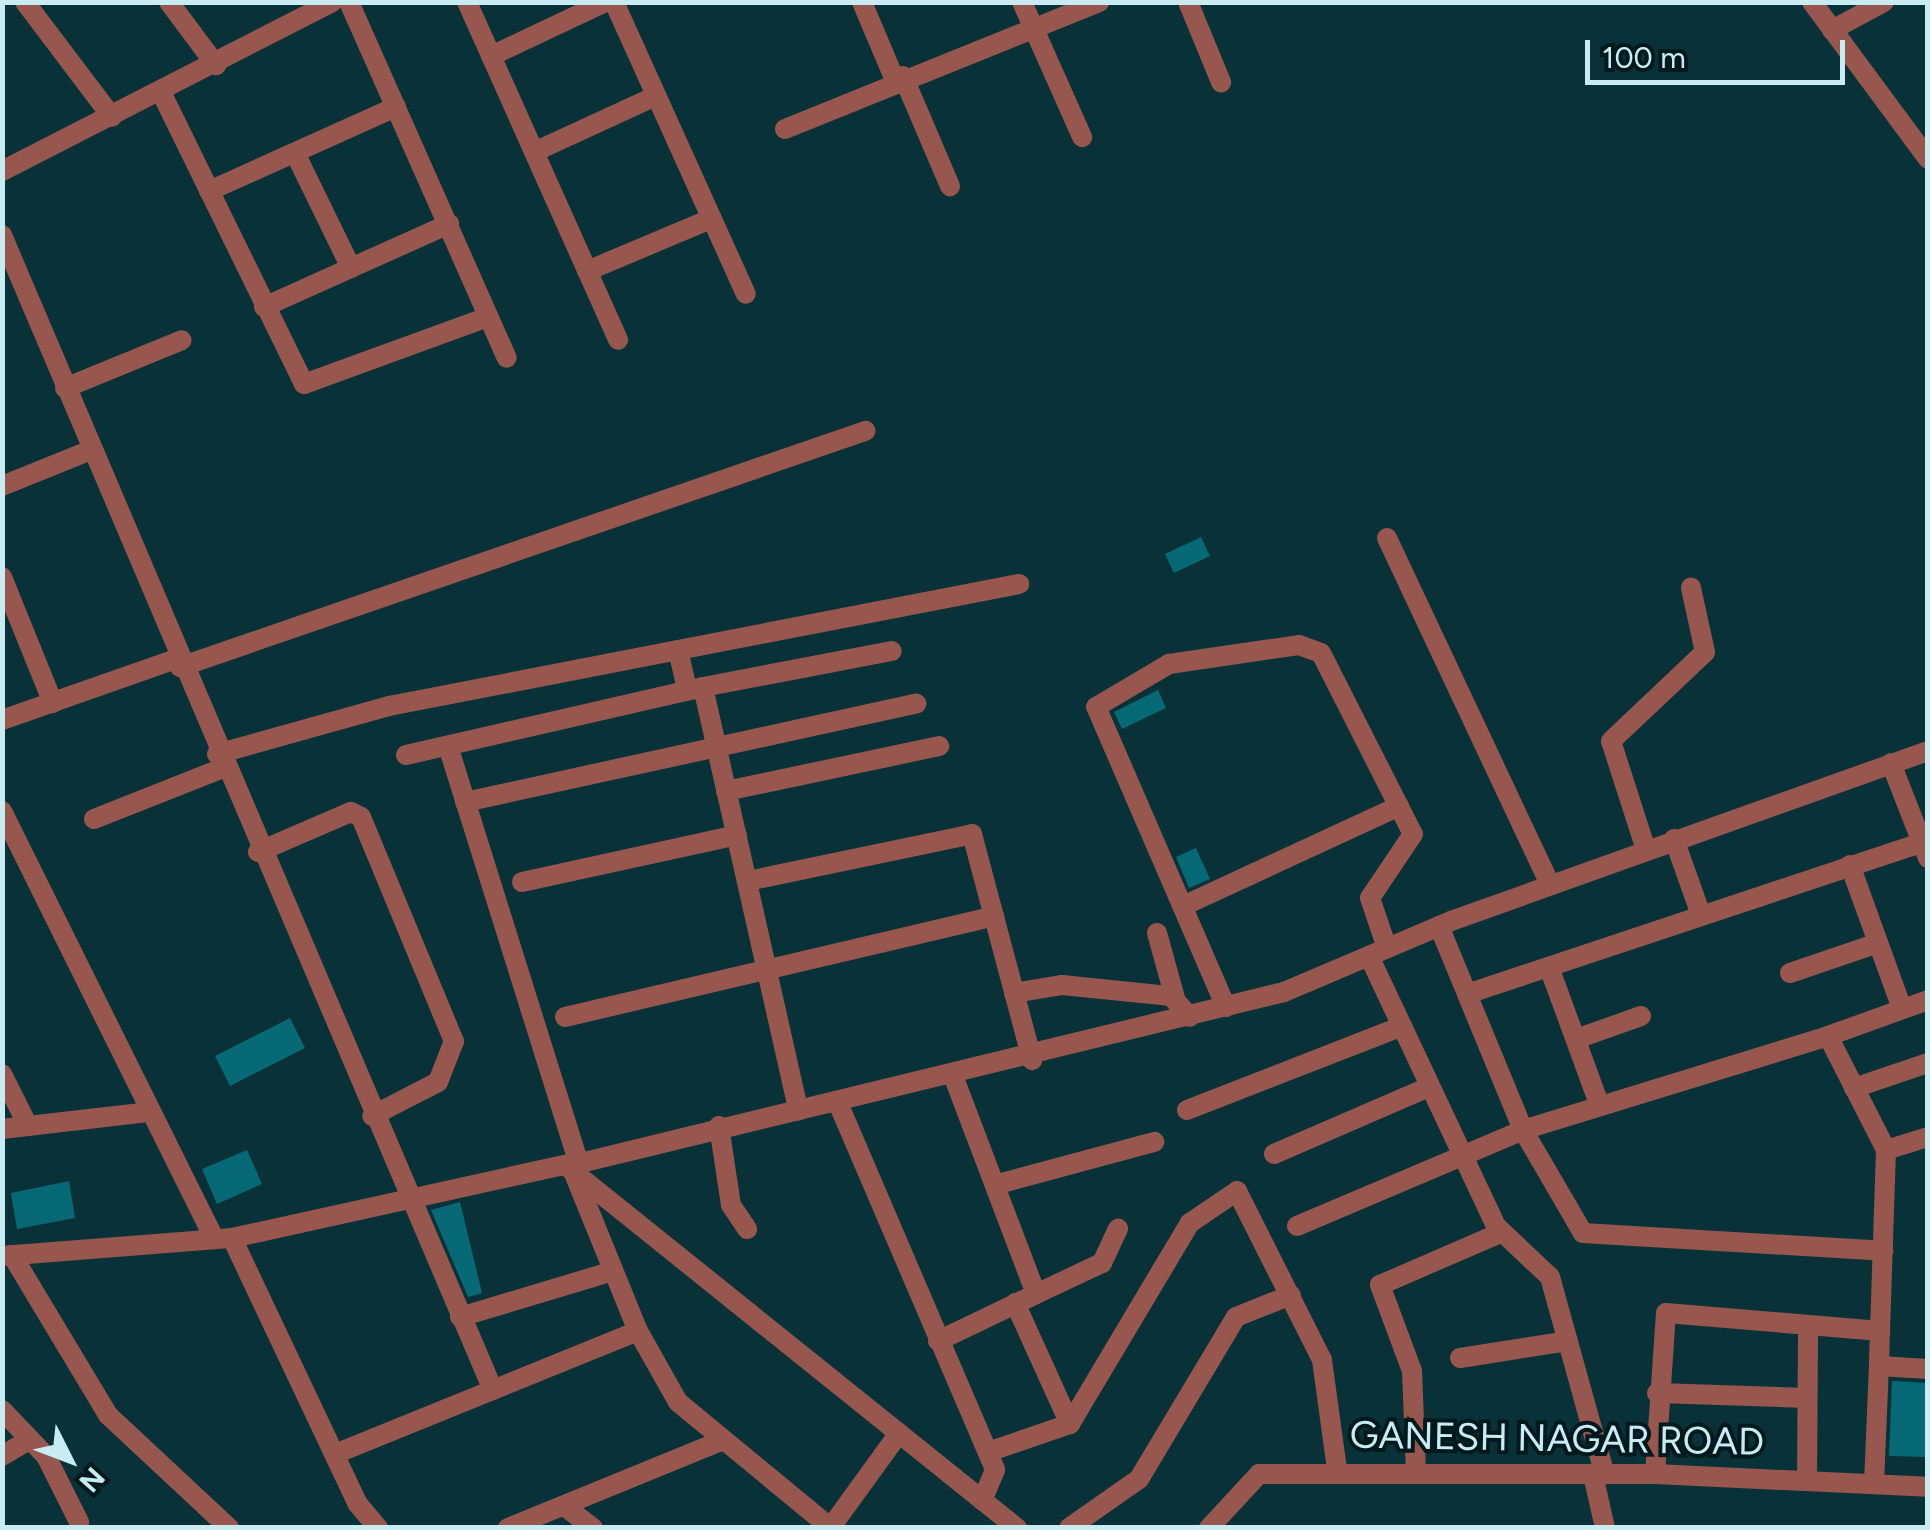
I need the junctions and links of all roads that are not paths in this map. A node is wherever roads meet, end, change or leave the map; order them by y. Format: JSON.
{"nodes":[{"id":1,"x":25,"y":2,"type":"edge"},
{"id":2,"x":170,"y":2,"type":"edge"},
{"id":3,"x":349,"y":2,"type":"edge"},
{"id":4,"x":468,"y":2,"type":"edge"},
{"id":5,"x":605,"y":2,"type":"edge"},
{"id":6,"x":614,"y":2,"type":"edge"},
{"id":7,"x":862,"y":2,"type":"edge"},
{"id":8,"x":1022,"y":2,"type":"edge"},
{"id":9,"x":1099,"y":2,"type":"edge"},
{"id":10,"x":1188,"y":2,"type":"edge"},
{"id":11,"x":1812,"y":2,"type":"edge"},
{"id":12,"x":1884,"y":2,"type":"edge"},
{"id":13,"x":320,"y":5,"type":"edge"},
{"id":14,"x":1033,"y":29,"type":"junction"},
{"id":15,"x":1832,"y":30,"type":"junction"},
{"id":16,"x":491,"y":56,"type":"junction"},
{"id":17,"x":216,"y":65,"type":"junction"},
{"id":18,"x":899,"y":78,"type":"junction"},
{"id":19,"x":1221,"y":82,"type":"dead end"},
{"id":20,"x":161,"y":92,"type":"junction"},
{"id":21,"x":656,"y":96,"type":"junction"},
{"id":22,"x":396,"y":106,"type":"junction"},
{"id":23,"x":112,"y":116,"type":"junction"},
{"id":24,"x":785,"y":129,"type":"dead end"},
{"id":25,"x":1082,"y":137,"type":"dead end"},
{"id":26,"x":534,"y":152,"type":"junction"},
{"id":27,"x":295,"y":153,"type":"junction"},
{"id":28,"x":1928,"y":159,"type":"edge"},
{"id":29,"x":2,"y":171,"type":"edge"},
{"id":30,"x":950,"y":186,"type":"dead end"},
{"id":31,"x":208,"y":191,"type":"junction"},
{"id":32,"x":712,"y":219,"type":"junction"},
{"id":33,"x":449,"y":224,"type":"junction"},
{"id":34,"x":2,"y":235,"type":"edge"},
{"id":35,"x":351,"y":268,"type":"junction"},
{"id":36,"x":587,"y":271,"type":"junction"},
{"id":37,"x":746,"y":294,"type":"dead end"},
{"id":38,"x":264,"y":308,"type":"junction"},
{"id":39,"x":488,"y":317,"type":"junction"},
{"id":40,"x":182,"y":340,"type":"dead end"},
{"id":41,"x":618,"y":340,"type":"dead end"},
{"id":42,"x":507,"y":358,"type":"dead end"},
{"id":43,"x":65,"y":388,"type":"junction"},
{"id":44,"x":865,"y":430,"type":"dead end"},
{"id":45,"x":90,"y":450,"type":"junction"},
{"id":46,"x":2,"y":486,"type":"edge"},
{"id":47,"x":1388,"y":538,"type":"dead end"},
{"id":48,"x":2,"y":577,"type":"edge"},
{"id":49,"x":1019,"y":584,"type":"dead end"},
{"id":50,"x":1690,"y":588,"type":"dead end"},
{"id":51,"x":2,"y":607,"type":"edge"},
{"id":52,"x":22,"y":624,"type":"junction"},
{"id":53,"x":678,"y":650,"type":"junction"},
{"id":54,"x":892,"y":651,"type":"dead end"},
{"id":55,"x":178,"y":663,"type":"junction"},
{"id":56,"x":695,"y":688,"type":"junction"},
{"id":57,"x":53,"y":702,"type":"junction"},
{"id":58,"x":916,"y":704,"type":"dead end"},
{"id":59,"x":2,"y":720,"type":"edge"},
{"id":60,"x":448,"y":746,"type":"junction"},
{"id":61,"x":938,"y":746,"type":"dead end"},
{"id":62,"x":716,"y":747,"type":"junction"},
{"id":63,"x":1928,"y":751,"type":"edge"},
{"id":64,"x":406,"y":755,"type":"dead end"},
{"id":65,"x":220,"y":761,"type":"junction"},
{"id":66,"x":1891,"y":763,"type":"junction"},
{"id":67,"x":726,"y":790,"type":"junction"},
{"id":68,"x":466,"y":802,"type":"junction"},
{"id":69,"x":1399,"y":806,"type":"junction"},
{"id":70,"x":2,"y":811,"type":"edge"},
{"id":71,"x":94,"y":820,"type":"dead end"},
{"id":72,"x":737,"y":835,"type":"junction"},
{"id":73,"x":1674,"y":839,"type":"junction"},
{"id":74,"x":1925,"y":847,"type":"edge"},
{"id":75,"x":1646,"y":850,"type":"junction"},
{"id":76,"x":258,"y":852,"type":"junction"},
{"id":77,"x":1850,"y":865,"type":"junction"},
{"id":78,"x":748,"y":881,"type":"junction"},
{"id":79,"x":522,"y":882,"type":"dead end"},
{"id":80,"x":1550,"y":885,"type":"junction"},
{"id":81,"x":1183,"y":906,"type":"junction"},
{"id":82,"x":1701,"y":915,"type":"junction"},
{"id":83,"x":994,"y":916,"type":"junction"},
{"id":84,"x":1439,"y":926,"type":"junction"},
{"id":85,"x":1157,"y":933,"type":"dead end"},
{"id":86,"x":1878,"y":943,"type":"junction"},
{"id":87,"x":1378,"y":952,"type":"junction"},
{"id":88,"x":1549,"y":967,"type":"junction"},
{"id":89,"x":768,"y":972,"type":"junction"},
{"id":90,"x":1790,"y":973,"type":"dead end"},
{"id":91,"x":1014,"y":993,"type":"junction"},
{"id":92,"x":1467,"y":994,"type":"junction"},
{"id":93,"x":1175,"y":998,"type":"junction"},
{"id":94,"x":1928,"y":1000,"type":"edge"},
{"id":95,"x":1226,"y":1008,"type":"junction"},
{"id":96,"x":1902,"y":1009,"type":"junction"},
{"id":97,"x":1641,"y":1016,"type":"dead end"},
{"id":98,"x":565,"y":1017,"type":"dead end"},
{"id":99,"x":1190,"y":1017,"type":"junction"},
{"id":100,"x":1402,"y":1026,"type":"junction"},
{"id":101,"x":1828,"y":1036,"type":"junction"},
{"id":102,"x":1576,"y":1039,"type":"junction"},
{"id":103,"x":1032,"y":1060,"type":"junction"},
{"id":104,"x":1928,"y":1063,"type":"edge"},
{"id":105,"x":2,"y":1074,"type":"edge"},
{"id":106,"x":954,"y":1078,"type":"junction"},
{"id":107,"x":1429,"y":1087,"type":"junction"},
{"id":108,"x":1854,"y":1088,"type":"junction"},
{"id":109,"x":838,"y":1103,"type":"junction"},
{"id":110,"x":1600,"y":1106,"type":"junction"},
{"id":111,"x":798,"y":1110,"type":"junction"},
{"id":112,"x":1187,"y":1110,"type":"dead end"},
{"id":113,"x":150,"y":1112,"type":"junction"},
{"id":114,"x":372,"y":1116,"type":"junction"},
{"id":115,"x":28,"y":1126,"type":"junction"},
{"id":116,"x":719,"y":1126,"type":"junction"},
{"id":117,"x":2,"y":1129,"type":"edge"},
{"id":118,"x":1523,"y":1130,"type":"junction"},
{"id":119,"x":1928,"y":1137,"type":"edge"},
{"id":120,"x":1154,"y":1142,"type":"dead end"},
{"id":121,"x":1886,"y":1150,"type":"junction"},
{"id":122,"x":1274,"y":1154,"type":"dead end"},
{"id":123,"x":1461,"y":1156,"type":"junction"},
{"id":124,"x":573,"y":1166,"type":"junction"},
{"id":125,"x":998,"y":1184,"type":"junction"},
{"id":126,"x":407,"y":1197,"type":"junction"},
{"id":127,"x":1297,"y":1226,"type":"dead end"},
{"id":128,"x":747,"y":1229,"type":"dead end"},
{"id":129,"x":1118,"y":1230,"type":"dead end"},
{"id":130,"x":1500,"y":1233,"type":"junction"},
{"id":131,"x":223,"y":1238,"type":"junction"},
{"id":132,"x":1883,"y":1251,"type":"junction"},
{"id":133,"x":7,"y":1255,"type":"edge"},
{"id":134,"x":613,"y":1271,"type":"junction"},
{"id":135,"x":1036,"y":1294,"type":"junction"},
{"id":136,"x":1290,"y":1296,"type":"junction"},
{"id":137,"x":1015,"y":1303,"type":"junction"},
{"id":138,"x":460,"y":1316,"type":"junction"},
{"id":139,"x":1808,"y":1324,"type":"junction"},
{"id":140,"x":638,"y":1331,"type":"junction"},
{"id":141,"x":1880,"y":1331,"type":"junction"},
{"id":142,"x":938,"y":1341,"type":"junction"},
{"id":143,"x":1568,"y":1341,"type":"junction"},
{"id":144,"x":1460,"y":1358,"type":"dead end"},
{"id":145,"x":1879,"y":1366,"type":"junction"},
{"id":146,"x":1928,"y":1370,"type":"edge"},
{"id":147,"x":494,"y":1390,"type":"junction"},
{"id":148,"x":1657,"y":1393,"type":"junction"},
{"id":149,"x":1808,"y":1398,"type":"junction"},
{"id":150,"x":2,"y":1410,"type":"edge"},
{"id":151,"x":1070,"y":1424,"type":"junction"},
{"id":152,"x":899,"y":1433,"type":"junction"},
{"id":153,"x":25,"y":1442,"type":"junction"},
{"id":154,"x":719,"y":1442,"type":"junction"},
{"id":155,"x":988,"y":1452,"type":"junction"},
{"id":156,"x":335,"y":1454,"type":"junction"},
{"id":157,"x":2,"y":1456,"type":"edge"},
{"id":158,"x":1337,"y":1470,"type":"junction"},
{"id":159,"x":1416,"y":1474,"type":"junction"},
{"id":160,"x":1655,"y":1474,"type":"junction"},
{"id":161,"x":1599,"y":1475,"type":"junction"},
{"id":162,"x":1806,"y":1479,"type":"junction"},
{"id":163,"x":1874,"y":1484,"type":"junction"},
{"id":164,"x":1928,"y":1487,"type":"edge"},
{"id":165,"x":982,"y":1500,"type":"junction"},
{"id":166,"x":564,"y":1506,"type":"junction"},
{"id":167,"x":80,"y":1526,"type":"edge"},
{"id":168,"x":831,"y":1527,"type":"edge"},
{"id":169,"x":229,"y":1528,"type":"edge"},
{"id":170,"x":378,"y":1528,"type":"edge"},
{"id":171,"x":508,"y":1528,"type":"edge"},
{"id":172,"x":592,"y":1528,"type":"edge"},
{"id":173,"x":1017,"y":1528,"type":"edge"},
{"id":174,"x":1069,"y":1528,"type":"edge"},
{"id":175,"x":1210,"y":1528,"type":"edge"},
{"id":176,"x":1606,"y":1528,"type":"edge"}],
"edges":[{"from":1,"to":23,"type":"street"},
{"from":2,"to":17,"type":"street"},
{"from":3,"to":22,"type":"street"},
{"from":4,"to":16,"type":"street"},
{"from":5,"to":16,"type":"street"},
{"from":6,"to":21,"type":"street"},
{"from":7,"to":18,"type":"street"},
{"from":8,"to":14,"type":"street"},
{"from":9,"to":14,"type":"street"},
{"from":10,"to":19,"type":"street"},
{"from":11,"to":15,"type":"street"},
{"from":12,"to":15,"type":"street"},
{"from":13,"to":17,"type":"street"},
{"from":14,"to":18,"type":"street"},
{"from":14,"to":25,"type":"street"},
{"from":15,"to":28,"type":"street"},
{"from":16,"to":26,"type":"street"},
{"from":17,"to":20,"type":"street"},
{"from":18,"to":24,"type":"street"},
{"from":18,"to":30,"type":"street"},
{"from":20,"to":23,"type":"street"},
{"from":20,"to":31,"type":"street"},
{"from":21,"to":26,"type":"street"},
{"from":21,"to":32,"type":"street"},
{"from":22,"to":27,"type":"street"},
{"from":22,"to":33,"type":"street"},
{"from":23,"to":29,"type":"street"},
{"from":26,"to":36,"type":"street"},
{"from":27,"to":31,"type":"street"},
{"from":27,"to":35,"type":"street"},
{"from":31,"to":38,"type":"street"},
{"from":32,"to":36,"type":"street"},
{"from":32,"to":37,"type":"street"},
{"from":33,"to":35,"type":"street"},
{"from":33,"to":39,"type":"street"},
{"from":34,"to":43,"type":"street"},
{"from":35,"to":38,"type":"street"},
{"from":36,"to":41,"type":"street"},
{"from":38,"to":39,"type":"street"},
{"from":39,"to":42,"type":"street"},
{"from":40,"to":43,"type":"street"},
{"from":43,"to":45,"type":"street"},
{"from":44,"to":55,"type":"street"},
{"from":45,"to":46,"type":"street"},
{"from":45,"to":55,"type":"street"},
{"from":47,"to":80,"type":"street"},
{"from":48,"to":52,"type":"street"},
{"from":49,"to":53,"type":"street"},
{"from":50,"to":75,"type":"street"},
{"from":51,"to":52,"type":"street"},
{"from":52,"to":57,"type":"street"},
{"from":53,"to":56,"type":"street"},
{"from":53,"to":65,"type":"street"},
{"from":54,"to":56,"type":"street"},
{"from":55,"to":57,"type":"street"},
{"from":55,"to":65,"type":"street"},
{"from":56,"to":60,"type":"street"},
{"from":56,"to":62,"type":"street"},
{"from":57,"to":59,"type":"street"},
{"from":58,"to":62,"type":"street"},
{"from":60,"to":64,"type":"street"},
{"from":60,"to":68,"type":"street"},
{"from":61,"to":67,"type":"street"},
{"from":62,"to":67,"type":"street"},
{"from":62,"to":68,"type":"street"},
{"from":63,"to":66,"type":"street"},
{"from":65,"to":71,"type":"street"},
{"from":65,"to":76,"type":"street"},
{"from":66,"to":73,"type":"street"},
{"from":66,"to":74,"type":"street"},
{"from":67,"to":72,"type":"street"},
{"from":68,"to":124,"type":"street"},
{"from":69,"to":81,"type":"street"},
{"from":69,"to":81,"type":"street"},
{"from":69,"to":87,"type":"street"},
{"from":70,"to":113,"type":"street"},
{"from":72,"to":78,"type":"street"},
{"from":72,"to":79,"type":"street"},
{"from":73,"to":75,"type":"street"},
{"from":73,"to":82,"type":"street"},
{"from":74,"to":77,"type":"street"},
{"from":75,"to":80,"type":"street"},
{"from":76,"to":114,"type":"street"},
{"from":76,"to":114,"type":"street"},
{"from":77,"to":82,"type":"street"},
{"from":77,"to":86,"type":"street"},
{"from":78,"to":83,"type":"street"},
{"from":78,"to":89,"type":"street"},
{"from":80,"to":84,"type":"street"},
{"from":81,"to":95,"type":"street"},
{"from":82,"to":88,"type":"street"},
{"from":83,"to":89,"type":"street"},
{"from":83,"to":91,"type":"street"},
{"from":84,"to":87,"type":"street"},
{"from":84,"to":92,"type":"street"},
{"from":85,"to":93,"type":"street"},
{"from":86,"to":90,"type":"street"},
{"from":86,"to":96,"type":"street"},
{"from":87,"to":95,"type":"street"},
{"from":87,"to":100,"type":"street"},
{"from":88,"to":92,"type":"street"},
{"from":88,"to":102,"type":"street"},
{"from":89,"to":98,"type":"street"},
{"from":89,"to":111,"type":"street"},
{"from":91,"to":93,"type":"street"},
{"from":91,"to":103,"type":"street"},
{"from":92,"to":118,"type":"street"},
{"from":93,"to":99,"type":"street"},
{"from":94,"to":96,"type":"street"},
{"from":95,"to":99,"type":"street"},
{"from":96,"to":101,"type":"street"},
{"from":97,"to":102,"type":"street"},
{"from":99,"to":103,"type":"street"},
{"from":100,"to":107,"type":"street"},
{"from":100,"to":112,"type":"street"},
{"from":101,"to":108,"type":"street"},
{"from":101,"to":110,"type":"street"},
{"from":102,"to":110,"type":"street"},
{"from":103,"to":106,"type":"street"},
{"from":104,"to":108,"type":"street"},
{"from":105,"to":115,"type":"street"},
{"from":106,"to":109,"type":"street"},
{"from":106,"to":125,"type":"street"},
{"from":107,"to":122,"type":"street"},
{"from":107,"to":123,"type":"street"},
{"from":108,"to":121,"type":"street"},
{"from":109,"to":111,"type":"street"},
{"from":109,"to":142,"type":"street"},
{"from":110,"to":118,"type":"street"},
{"from":111,"to":116,"type":"street"},
{"from":113,"to":115,"type":"street"},
{"from":113,"to":131,"type":"street"},
{"from":114,"to":126,"type":"street"},
{"from":115,"to":117,"type":"street"},
{"from":116,"to":124,"type":"street"},
{"from":116,"to":128,"type":"street"},
{"from":118,"to":123,"type":"street"},
{"from":118,"to":132,"type":"street"},
{"from":119,"to":121,"type":"street"},
{"from":120,"to":125,"type":"street"},
{"from":121,"to":132,"type":"street"},
{"from":123,"to":127,"type":"street"},
{"from":123,"to":130,"type":"street"},
{"from":124,"to":126,"type":"street"},
{"from":124,"to":134,"type":"street"},
{"from":124,"to":152,"type":"street"},
{"from":125,"to":135,"type":"street"},
{"from":126,"to":131,"type":"street"},
{"from":126,"to":138,"type":"street"},
{"from":129,"to":135,"type":"street"},
{"from":130,"to":143,"type":"street"},
{"from":130,"to":159,"type":"street"},
{"from":131,"to":133,"type":"street"},
{"from":131,"to":156,"type":"street"},
{"from":132,"to":141,"type":"street"},
{"from":133,"to":169,"type":"street"},
{"from":134,"to":138,"type":"street"},
{"from":134,"to":140,"type":"street"},
{"from":135,"to":137,"type":"street"},
{"from":136,"to":151,"type":"street"},
{"from":136,"to":158,"type":"street"},
{"from":136,"to":174,"type":"street"},
{"from":137,"to":142,"type":"street"},
{"from":137,"to":151,"type":"street"},
{"from":138,"to":147,"type":"street"},
{"from":139,"to":141,"type":"street"},
{"from":139,"to":148,"type":"street"},
{"from":139,"to":149,"type":"street"},
{"from":140,"to":147,"type":"street"},
{"from":140,"to":154,"type":"street"},
{"from":141,"to":145,"type":"street"},
{"from":142,"to":155,"type":"street"},
{"from":143,"to":144,"type":"street"},
{"from":143,"to":161,"type":"street"},
{"from":145,"to":146,"type":"street"},
{"from":145,"to":163,"type":"street"},
{"from":147,"to":156,"type":"street"},
{"from":148,"to":149,"type":"street"},
{"from":148,"to":160,"type":"street"},
{"from":149,"to":162,"type":"street"},
{"from":150,"to":153,"type":"street"},
{"from":151,"to":155,"type":"street"},
{"from":152,"to":165,"type":"street"},
{"from":152,"to":168,"type":"street"},
{"from":153,"to":157,"type":"street"},
{"from":153,"to":167,"type":"street"},
{"from":154,"to":166,"type":"street"},
{"from":154,"to":168,"type":"street"},
{"from":155,"to":165,"type":"street"},
{"from":156,"to":170,"type":"street"},
{"from":158,"to":159,"type":"street","name":"GANESH NAGAR ROAD"},
{"from":158,"to":175,"type":"street","name":"GANESH NAGAR ROAD"},
{"from":159,"to":161,"type":"street","name":"GANESH NAGAR ROAD"},
{"from":160,"to":161,"type":"street","name":"GANESH NAGAR ROAD"},
{"from":160,"to":162,"type":"street","name":"GANESH NAGAR ROAD"},
{"from":161,"to":176,"type":"street"},
{"from":162,"to":163,"type":"street","name":"GANESH NAGAR ROAD"},
{"from":163,"to":164,"type":"street","name":"GANESH NAGAR ROAD"},
{"from":165,"to":173,"type":"street"},
{"from":166,"to":171,"type":"street"},
{"from":166,"to":172,"type":"street"}]}
